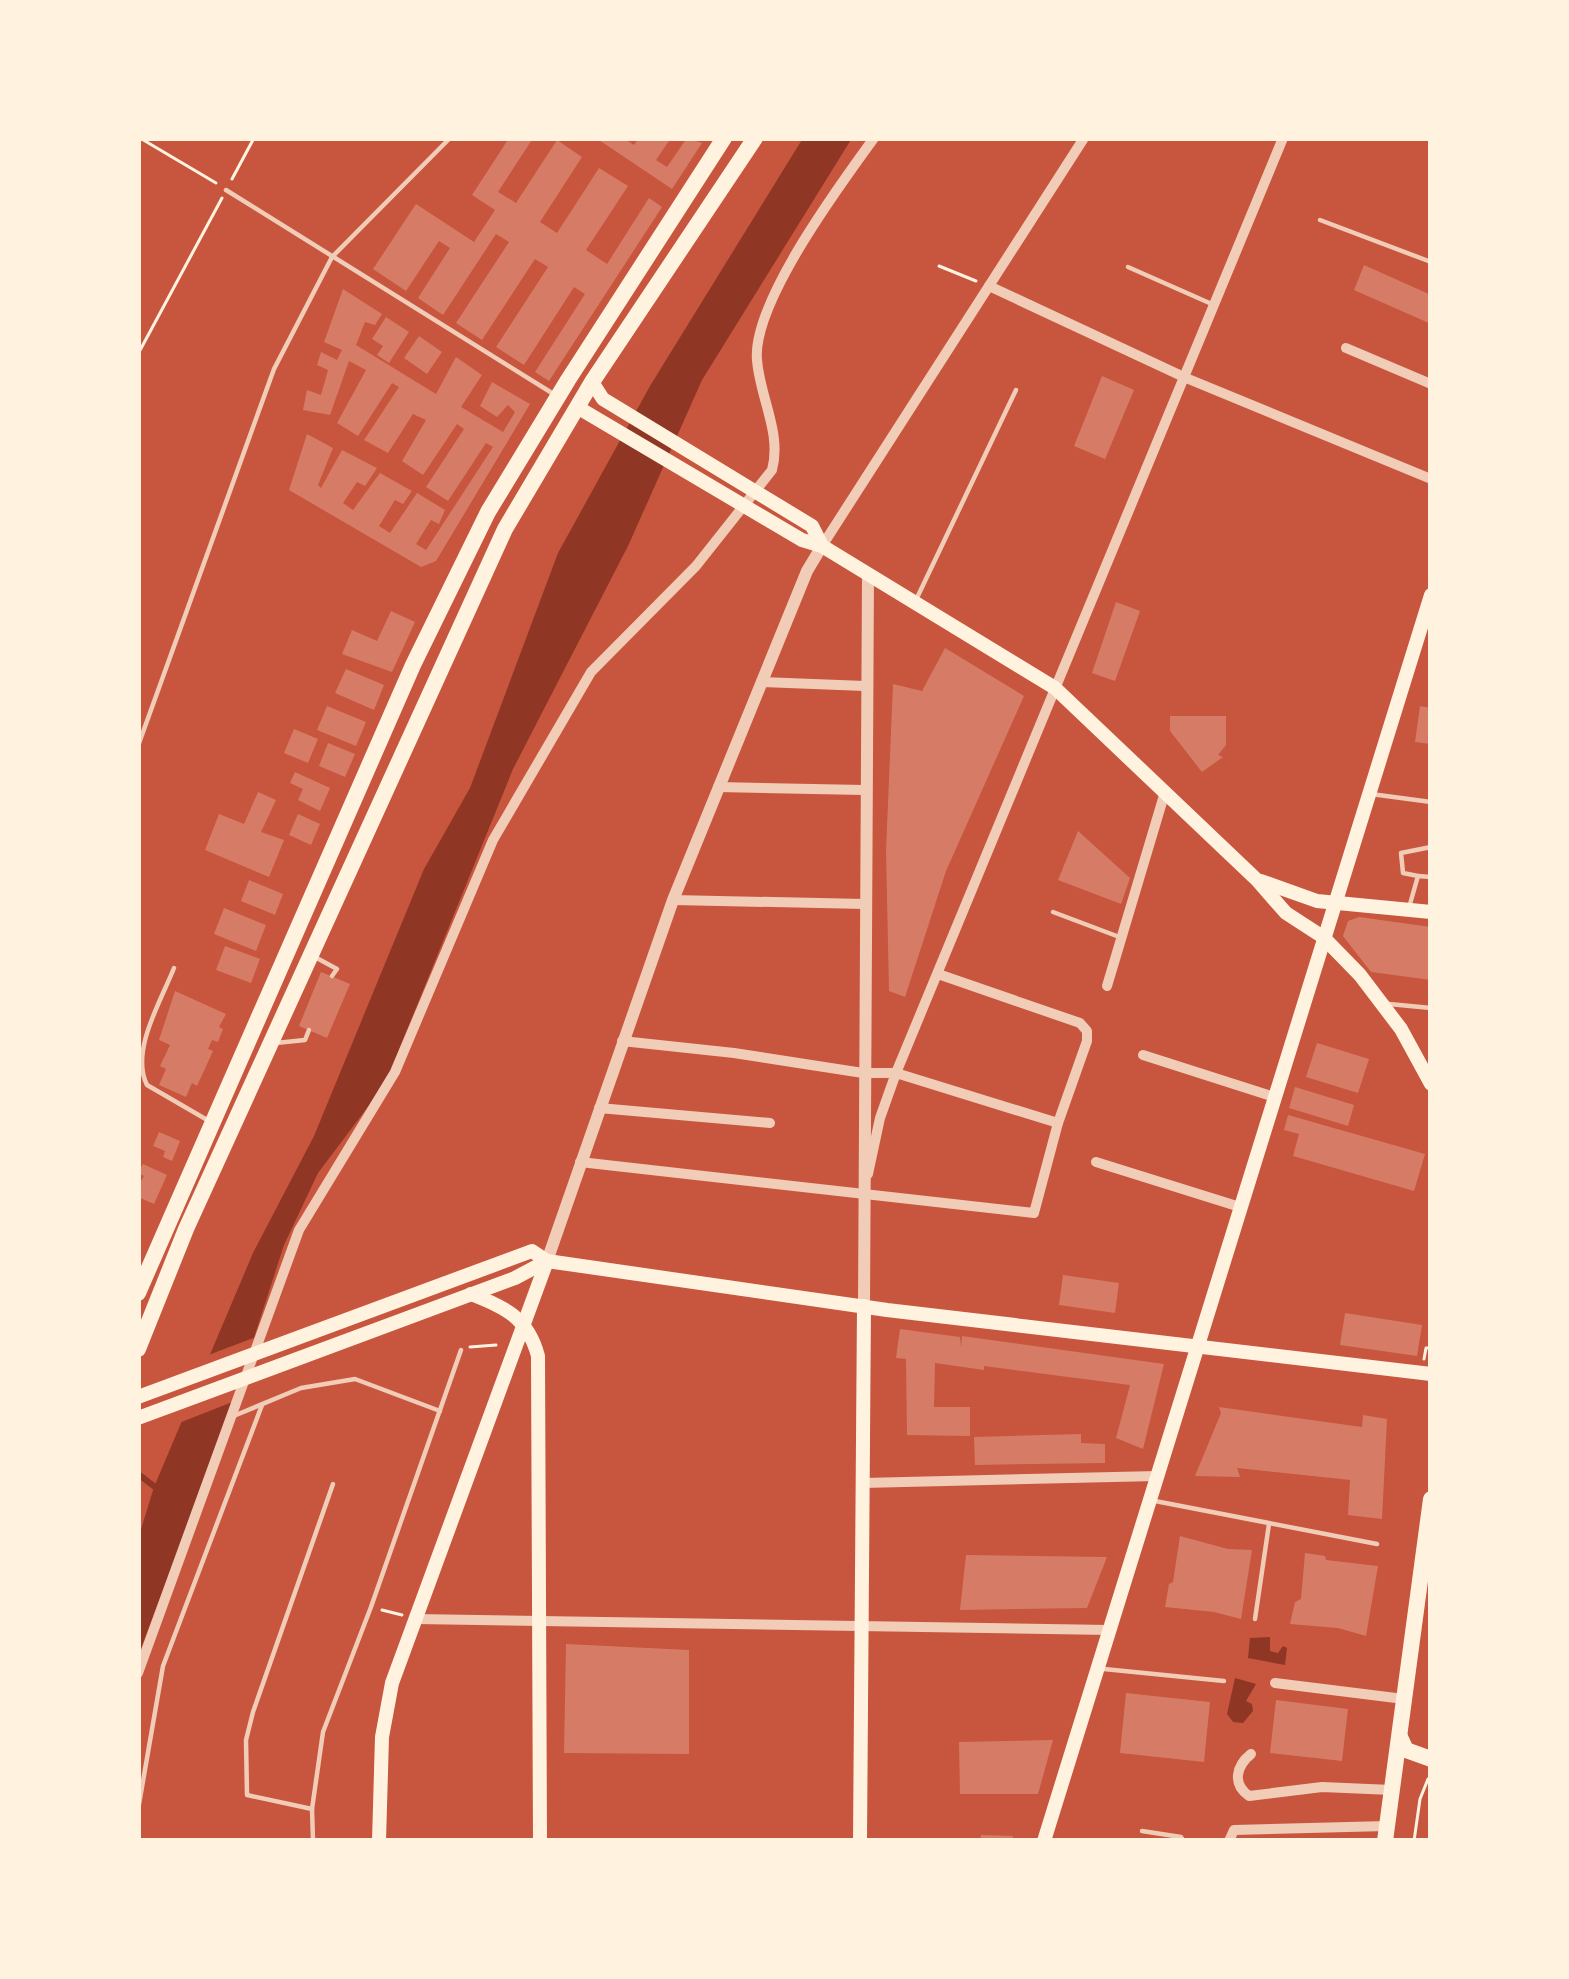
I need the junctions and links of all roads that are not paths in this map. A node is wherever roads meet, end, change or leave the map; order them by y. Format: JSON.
{"nodes":[{"id":1,"x":450,"y":138,"type":"edge"},
{"id":2,"x":724,"y":138,"type":"edge"},
{"id":3,"x":755,"y":138,"type":"edge"},
{"id":4,"x":874,"y":138,"type":"edge"},
{"id":5,"x":1084,"y":138,"type":"edge"},
{"id":6,"x":1283,"y":138,"type":"edge"},
{"id":7,"x":226,"y":190,"type":"road end"},
{"id":8,"x":1320,"y":220,"type":"dead end"},
{"id":9,"x":332,"y":256,"type":"junction"},
{"id":10,"x":1431,"y":262,"type":"edge"},
{"id":11,"x":1128,"y":267,"type":"dead end"},
{"id":12,"x":988,"y":286,"type":"junction"},
{"id":13,"x":1214,"y":305,"type":"junction"},
{"id":14,"x":608,"y":317,"type":"junction"},
{"id":15,"x":1346,"y":348,"type":"dead end"},
{"id":16,"x":1186,"y":378,"type":"junction"},
{"id":17,"x":592,"y":382,"type":"junction"},
{"id":18,"x":1431,"y":384,"type":"edge"},
{"id":19,"x":1016,"y":390,"type":"dead end"},
{"id":20,"x":558,"y":397,"type":"junction"},
{"id":21,"x":577,"y":407,"type":"junction"},
{"id":22,"x":1431,"y":479,"type":"edge"},
{"id":23,"x":822,"y":546,"type":"junction"},
{"id":24,"x":868,"y":575,"type":"junction"},
{"id":25,"x":1431,"y":595,"type":"edge"},
{"id":26,"x":915,"y":602,"type":"junction"},
{"id":27,"x":761,"y":682,"type":"junction"},
{"id":28,"x":865,"y":686,"type":"junction"},
{"id":29,"x":1055,"y":688,"type":"junction"},
{"id":30,"x":138,"y":746,"type":"edge"},
{"id":31,"x":718,"y":787,"type":"junction"},
{"id":32,"x":864,"y":790,"type":"junction"},
{"id":33,"x":1165,"y":792,"type":"junction"},
{"id":34,"x":1371,"y":794,"type":"junction"},
{"id":35,"x":1431,"y":802,"type":"edge"},
{"id":36,"x":1431,"y":847,"type":"edge"},
{"id":37,"x":1418,"y":876,"type":"junction"},
{"id":38,"x":1431,"y":878,"type":"edge"},
{"id":39,"x":1257,"y":880,"type":"junction"},
{"id":40,"x":673,"y":900,"type":"junction"},
{"id":41,"x":1334,"y":901,"type":"junction"},
{"id":42,"x":865,"y":904,"type":"junction"},
{"id":43,"x":1409,"y":909,"type":"junction"},
{"id":44,"x":1053,"y":912,"type":"dead end"},
{"id":45,"x":1431,"y":912,"type":"edge"},
{"id":46,"x":1323,"y":937,"type":"junction"},
{"id":47,"x":1122,"y":938,"type":"junction"},
{"id":48,"x":310,"y":955,"type":"junction"},
{"id":49,"x":174,"y":968,"type":"dead end"},
{"id":50,"x":938,"y":974,"type":"junction"},
{"id":51,"x":332,"y":976,"type":"dead end"},
{"id":52,"x":1107,"y":986,"type":"dead end"},
{"id":53,"x":1383,"y":1004,"type":"junction"},
{"id":54,"x":1431,"y":1008,"type":"edge"},
{"id":55,"x":309,"y":1030,"type":"dead end"},
{"id":56,"x":622,"y":1041,"type":"junction"},
{"id":57,"x":271,"y":1043,"type":"junction"},
{"id":58,"x":1143,"y":1055,"type":"dead end"},
{"id":59,"x":863,"y":1073,"type":"junction"},
{"id":60,"x":896,"y":1073,"type":"junction"},
{"id":61,"x":1431,"y":1084,"type":"edge"},
{"id":62,"x":1274,"y":1097,"type":"junction"},
{"id":63,"x":599,"y":1108,"type":"junction"},
{"id":64,"x":214,"y":1123,"type":"junction"},
{"id":65,"x":770,"y":1123,"type":"dead end"},
{"id":66,"x":1058,"y":1123,"type":"junction"},
{"id":67,"x":580,"y":1162,"type":"junction"},
{"id":68,"x":1096,"y":1162,"type":"dead end"},
{"id":69,"x":864,"y":1195,"type":"junction"},
{"id":70,"x":1240,"y":1207,"type":"junction"},
{"id":71,"x":547,"y":1261,"type":"junction"},
{"id":72,"x":138,"y":1293,"type":"edge"},
{"id":73,"x":471,"y":1294,"type":"junction"},
{"id":74,"x":864,"y":1306,"type":"junction"},
{"id":75,"x":524,"y":1323,"type":"junction"},
{"id":76,"x":1197,"y":1347,"type":"junction"},
{"id":77,"x":138,"y":1348,"type":"edge"},
{"id":78,"x":461,"y":1350,"type":"road end"},
{"id":79,"x":1431,"y":1374,"type":"edge"},
{"id":80,"x":142,"y":1395,"type":"edge"},
{"id":81,"x":262,"y":1405,"type":"junction"},
{"id":82,"x":440,"y":1411,"type":"junction"},
{"id":83,"x":233,"y":1417,"type":"junction"},
{"id":84,"x":138,"y":1418,"type":"edge"},
{"id":85,"x":1157,"y":1476,"type":"junction"},
{"id":86,"x":863,"y":1483,"type":"junction"},
{"id":87,"x":333,"y":1484,"type":"dead end"},
{"id":88,"x":1431,"y":1499,"type":"edge"},
{"id":89,"x":1150,"y":1500,"type":"junction"},
{"id":90,"x":1269,"y":1523,"type":"junction"},
{"id":91,"x":1377,"y":1544,"type":"dead end"},
{"id":92,"x":415,"y":1619,"type":"junction"},
{"id":93,"x":1255,"y":1619,"type":"dead end"},
{"id":94,"x":540,"y":1621,"type":"junction"},
{"id":95,"x":862,"y":1625,"type":"junction"},
{"id":96,"x":1110,"y":1630,"type":"junction"},
{"id":97,"x":1098,"y":1668,"type":"junction"},
{"id":98,"x":138,"y":1673,"type":"edge"},
{"id":99,"x":1224,"y":1681,"type":"dead end"},
{"id":100,"x":1275,"y":1683,"type":"dead end"},
{"id":101,"x":1404,"y":1699,"type":"junction"},
{"id":102,"x":1400,"y":1736,"type":"junction"},
{"id":103,"x":1251,"y":1754,"type":"dead end"},
{"id":104,"x":1431,"y":1759,"type":"edge"},
{"id":105,"x":1392,"y":1790,"type":"junction"},
{"id":106,"x":312,"y":1809,"type":"junction"},
{"id":107,"x":138,"y":1810,"type":"edge"},
{"id":108,"x":1142,"y":1831,"type":"dead end"},
{"id":109,"x":1386,"y":1834,"type":"edge"},
{"id":110,"x":313,"y":1841,"type":"edge"},
{"id":111,"x":379,"y":1841,"type":"edge"},
{"id":112,"x":540,"y":1841,"type":"edge"},
{"id":113,"x":860,"y":1841,"type":"edge"},
{"id":114,"x":1045,"y":1841,"type":"edge"},
{"id":115,"x":1184,"y":1841,"type":"edge"},
{"id":116,"x":1228,"y":1841,"type":"edge"}],
"edges":[{"from":1,"to":9,"type":"lane"},
{"from":2,"to":14,"type":"main road"},
{"from":3,"to":17,"type":"main road"},
{"from":4,"to":83,"type":"street"},
{"from":5,"to":12,"type":"street"},
{"from":6,"to":13,"type":"street"},
{"from":7,"to":9,"type":"lane"},
{"from":8,"to":10,"type":"lane"},
{"from":9,"to":20,"type":"lane"},
{"from":9,"to":30,"type":"lane"},
{"from":11,"to":13,"type":"lane"},
{"from":12,"to":16,"type":"street"},
{"from":12,"to":23,"type":"street"},
{"from":13,"to":16,"type":"street"},
{"from":14,"to":20,"type":"main road"},
{"from":14,"to":21,"type":"main road"},
{"from":15,"to":18,"type":"street"},
{"from":16,"to":22,"type":"street"},
{"from":16,"to":29,"type":"street"},
{"from":17,"to":21,"type":"main road"},
{"from":17,"to":23,"type":"main road"},
{"from":19,"to":26,"type":"lane"},
{"from":20,"to":64,"type":"main road"},
{"from":21,"to":23,"type":"main road"},
{"from":21,"to":48,"type":"main road"},
{"from":23,"to":24,"type":"main road"},
{"from":23,"to":27,"type":"street"},
{"from":24,"to":26,"type":"main road"},
{"from":24,"to":28,"type":"street"},
{"from":25,"to":34,"type":"main road"},
{"from":26,"to":29,"type":"main road"},
{"from":27,"to":28,"type":"street"},
{"from":27,"to":31,"type":"street"},
{"from":28,"to":32,"type":"street"},
{"from":29,"to":33,"type":"main road"},
{"from":29,"to":50,"type":"street"},
{"from":31,"to":32,"type":"street"},
{"from":31,"to":40,"type":"street"},
{"from":32,"to":42,"type":"street"},
{"from":33,"to":39,"type":"main road"},
{"from":33,"to":47,"type":"street"},
{"from":34,"to":35,"type":"lane"},
{"from":34,"to":41,"type":"main road"},
{"from":36,"to":37,"type":"lane"},
{"from":37,"to":38,"type":"lane"},
{"from":37,"to":43,"type":"lane"},
{"from":39,"to":41,"type":"main road"},
{"from":39,"to":46,"type":"main road"},
{"from":40,"to":42,"type":"street"},
{"from":40,"to":56,"type":"street"},
{"from":41,"to":43,"type":"main road"},
{"from":41,"to":46,"type":"main road"},
{"from":42,"to":59,"type":"street"},
{"from":43,"to":45,"type":"main road"},
{"from":44,"to":47,"type":"lane"},
{"from":46,"to":53,"type":"main road"},
{"from":46,"to":62,"type":"main road"},
{"from":47,"to":52,"type":"street"},
{"from":48,"to":51,"type":"lane"},
{"from":48,"to":57,"type":"main road"},
{"from":49,"to":64,"type":"lane"},
{"from":50,"to":60,"type":"street"},
{"from":50,"to":66,"type":"street"},
{"from":53,"to":54,"type":"lane"},
{"from":53,"to":61,"type":"main road"},
{"from":55,"to":57,"type":"lane"},
{"from":56,"to":59,"type":"street"},
{"from":56,"to":63,"type":"street"},
{"from":57,"to":77,"type":"main road"},
{"from":58,"to":62,"type":"street"},
{"from":59,"to":60,"type":"street"},
{"from":59,"to":69,"type":"street"},
{"from":60,"to":66,"type":"street"},
{"from":60,"to":69,"type":"street"},
{"from":62,"to":70,"type":"main road"},
{"from":63,"to":65,"type":"street"},
{"from":63,"to":67,"type":"street"},
{"from":64,"to":72,"type":"main road"},
{"from":66,"to":69,"type":"street"},
{"from":67,"to":69,"type":"street"},
{"from":67,"to":71,"type":"street"},
{"from":68,"to":70,"type":"street"},
{"from":69,"to":74,"type":"street"},
{"from":70,"to":76,"type":"main road"},
{"from":71,"to":73,"type":"main road"},
{"from":71,"to":74,"type":"main road"},
{"from":71,"to":75,"type":"main road"},
{"from":71,"to":80,"type":"main road"},
{"from":73,"to":75,"type":"main road"},
{"from":73,"to":84,"type":"main road"},
{"from":74,"to":76,"type":"main road"},
{"from":74,"to":86,"type":"main road"},
{"from":75,"to":92,"type":"main road"},
{"from":75,"to":94,"type":"main road"},
{"from":76,"to":79,"type":"main road"},
{"from":76,"to":85,"type":"main road"},
{"from":78,"to":82,"type":"lane"},
{"from":81,"to":82,"type":"lane"},
{"from":81,"to":83,"type":"lane"},
{"from":81,"to":107,"type":"lane"},
{"from":82,"to":106,"type":"lane"},
{"from":83,"to":98,"type":"street"},
{"from":85,"to":86,"type":"street"},
{"from":85,"to":89,"type":"main road"},
{"from":86,"to":95,"type":"main road"},
{"from":87,"to":106,"type":"lane"},
{"from":88,"to":101,"type":"main road"},
{"from":89,"to":90,"type":"lane"},
{"from":89,"to":96,"type":"main road"},
{"from":90,"to":91,"type":"lane"},
{"from":90,"to":93,"type":"lane"},
{"from":92,"to":94,"type":"street"},
{"from":92,"to":111,"type":"main road"},
{"from":94,"to":95,"type":"street"},
{"from":94,"to":112,"type":"main road"},
{"from":95,"to":96,"type":"street"},
{"from":95,"to":113,"type":"main road"},
{"from":96,"to":97,"type":"main road"},
{"from":97,"to":99,"type":"lane"},
{"from":97,"to":114,"type":"main road"},
{"from":100,"to":101,"type":"street"},
{"from":101,"to":102,"type":"main road"},
{"from":102,"to":104,"type":"main road"},
{"from":102,"to":105,"type":"main road"},
{"from":103,"to":105,"type":"street"},
{"from":105,"to":109,"type":"main road"},
{"from":106,"to":110,"type":"lane"},
{"from":108,"to":115,"type":"lane"},
{"from":109,"to":116,"type":"street"}]}
